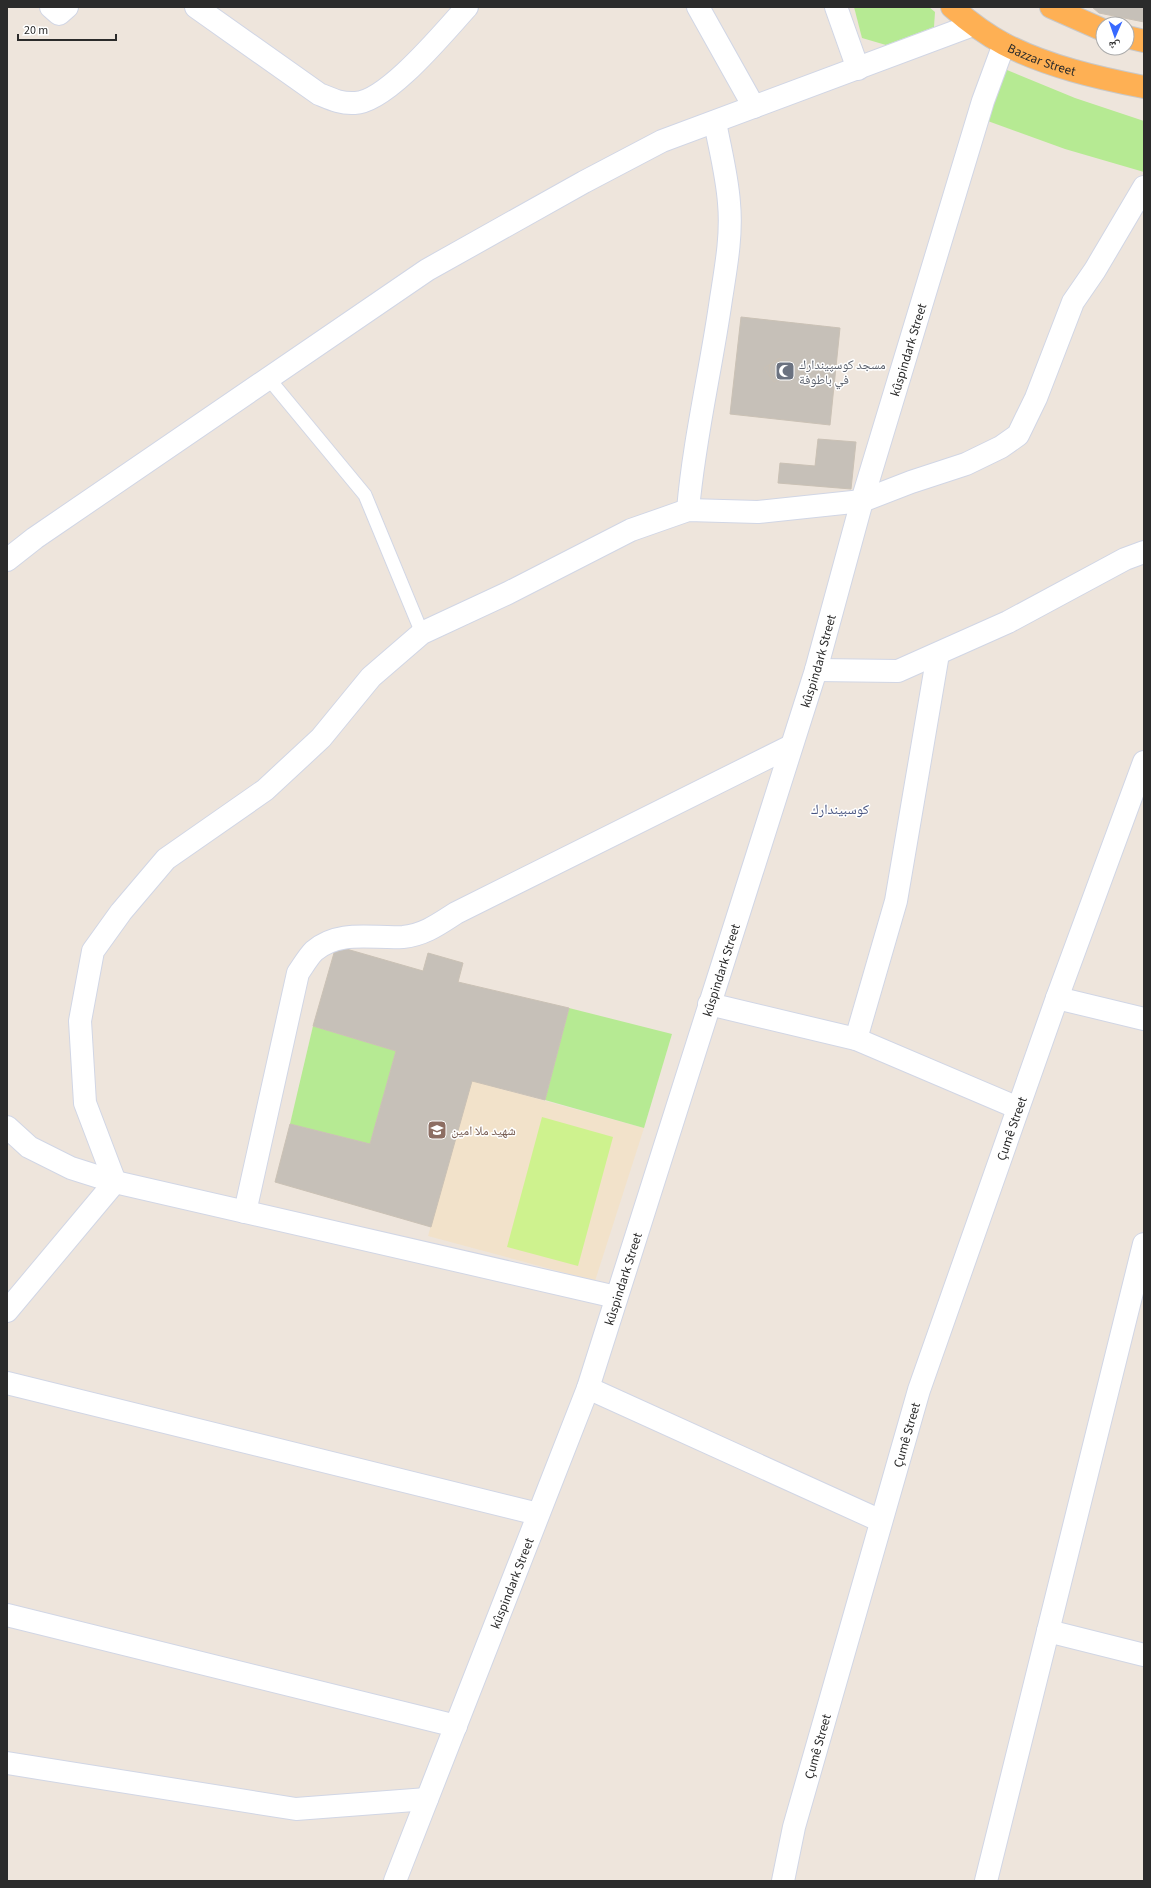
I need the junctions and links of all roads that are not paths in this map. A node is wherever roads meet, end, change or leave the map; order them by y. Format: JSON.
{"nodes":[{"id":1,"x":51,"y":7,"type":"edge"},
{"id":2,"x":67,"y":7,"type":"edge"},
{"id":3,"x":196,"y":7,"type":"edge"},
{"id":4,"x":467,"y":7,"type":"edge"},
{"id":5,"x":698,"y":7,"type":"edge"},
{"id":6,"x":836,"y":7,"type":"edge"},
{"id":7,"x":952,"y":7,"type":"edge"},
{"id":8,"x":1057,"y":9,"type":"edge"},
{"id":9,"x":973,"y":25,"type":"junction"},
{"id":10,"x":1095,"y":26,"type":"edge"},
{"id":11,"x":1004,"y":44,"type":"junction"},
{"id":12,"x":858,"y":68,"type":"junction"},
{"id":13,"x":1144,"y":87,"type":"edge"},
{"id":14,"x":754,"y":107,"type":"junction"},
{"id":15,"x":715,"y":122,"type":"junction"},
{"id":16,"x":1144,"y":187,"type":"edge"},
{"id":17,"x":268,"y":379,"type":"junction"},
{"id":18,"x":862,"y":501,"type":"junction"},
{"id":19,"x":688,"y":510,"type":"junction"},
{"id":20,"x":1144,"y":552,"type":"edge"},
{"id":21,"x":7,"y":560,"type":"edge"},
{"id":22,"x":422,"y":633,"type":"junction"},
{"id":23,"x":938,"y":654,"type":"junction"},
{"id":24,"x":816,"y":670,"type":"junction"},
{"id":25,"x":791,"y":746,"type":"junction"},
{"id":26,"x":1144,"y":762,"type":"edge"},
{"id":27,"x":1057,"y":998,"type":"junction"},
{"id":28,"x":709,"y":1004,"type":"junction"},
{"id":29,"x":1144,"y":1019,"type":"edge"},
{"id":30,"x":856,"y":1039,"type":"junction"},
{"id":31,"x":1018,"y":1108,"type":"junction"},
{"id":32,"x":7,"y":1127,"type":"edge"},
{"id":33,"x":114,"y":1182,"type":"junction"},
{"id":34,"x":245,"y":1212,"type":"junction"},
{"id":35,"x":1144,"y":1244,"type":"edge"},
{"id":36,"x":616,"y":1297,"type":"junction"},
{"id":37,"x":7,"y":1311,"type":"edge"},
{"id":38,"x":7,"y":1383,"type":"edge"},
{"id":39,"x":588,"y":1388,"type":"junction"},
{"id":40,"x":538,"y":1514,"type":"junction"},
{"id":41,"x":881,"y":1522,"type":"junction"},
{"id":42,"x":7,"y":1615,"type":"edge"},
{"id":43,"x":1048,"y":1631,"type":"junction"},
{"id":44,"x":1144,"y":1655,"type":"edge"},
{"id":45,"x":456,"y":1726,"type":"junction"},
{"id":46,"x":7,"y":1763,"type":"edge"},
{"id":47,"x":427,"y":1799,"type":"junction"},
{"id":48,"x":395,"y":1881,"type":"edge"},
{"id":49,"x":783,"y":1881,"type":"edge"},
{"id":50,"x":986,"y":1881,"type":"edge"}],
"edges":[{"from":1,"to":2,"type":"street"},
{"from":3,"to":4,"type":"street"},
{"from":5,"to":14,"type":"street"},
{"from":6,"to":12,"type":"street"},
{"from":7,"to":9,"type":"highway","name":"Bazzar Street"},
{"from":8,"to":10,"type":"highway"},
{"from":9,"to":11,"type":"highway","name":"Bazzar Street"},
{"from":9,"to":12,"type":"street"},
{"from":11,"to":13,"type":"highway","name":"Bazzar Street"},
{"from":11,"to":18,"type":"street","name":"kûspindark Street"},
{"from":12,"to":14,"type":"street"},
{"from":14,"to":15,"type":"street"},
{"from":15,"to":17,"type":"street"},
{"from":15,"to":19,"type":"street"},
{"from":16,"to":18,"type":"street"},
{"from":17,"to":21,"type":"street"},
{"from":17,"to":22,"type":"lane"},
{"from":18,"to":19,"type":"street"},
{"from":18,"to":24,"type":"street","name":"kûspindark Street"},
{"from":19,"to":22,"type":"street"},
{"from":20,"to":23,"type":"street"},
{"from":22,"to":33,"type":"street"},
{"from":23,"to":24,"type":"street"},
{"from":23,"to":30,"type":"street"},
{"from":24,"to":25,"type":"street","name":"kûspindark Street"},
{"from":25,"to":28,"type":"street","name":"kûspindark Street"},
{"from":25,"to":34,"type":"street"},
{"from":26,"to":27,"type":"street","name":"Çumê Street"},
{"from":27,"to":29,"type":"street"},
{"from":27,"to":31,"type":"street","name":"Çumê Street"},
{"from":28,"to":30,"type":"street"},
{"from":28,"to":36,"type":"street","name":"kûspindark Street"},
{"from":30,"to":31,"type":"street"},
{"from":31,"to":41,"type":"street","name":"Çumê Street"},
{"from":32,"to":33,"type":"street"},
{"from":33,"to":34,"type":"street"},
{"from":33,"to":37,"type":"street"},
{"from":34,"to":36,"type":"street"},
{"from":35,"to":43,"type":"street"},
{"from":36,"to":39,"type":"street","name":"kûspindark Street"},
{"from":38,"to":40,"type":"street"},
{"from":39,"to":40,"type":"street","name":"kûspindark Street"},
{"from":39,"to":41,"type":"street"},
{"from":40,"to":45,"type":"street","name":"kûspindark Street"},
{"from":41,"to":49,"type":"street","name":"Çumê Street"},
{"from":42,"to":45,"type":"street"},
{"from":43,"to":44,"type":"street"},
{"from":43,"to":50,"type":"street"},
{"from":45,"to":47,"type":"street","name":"kûspindark Street"},
{"from":46,"to":47,"type":"street"},
{"from":47,"to":48,"type":"street","name":"kûspindark Street"}]}
